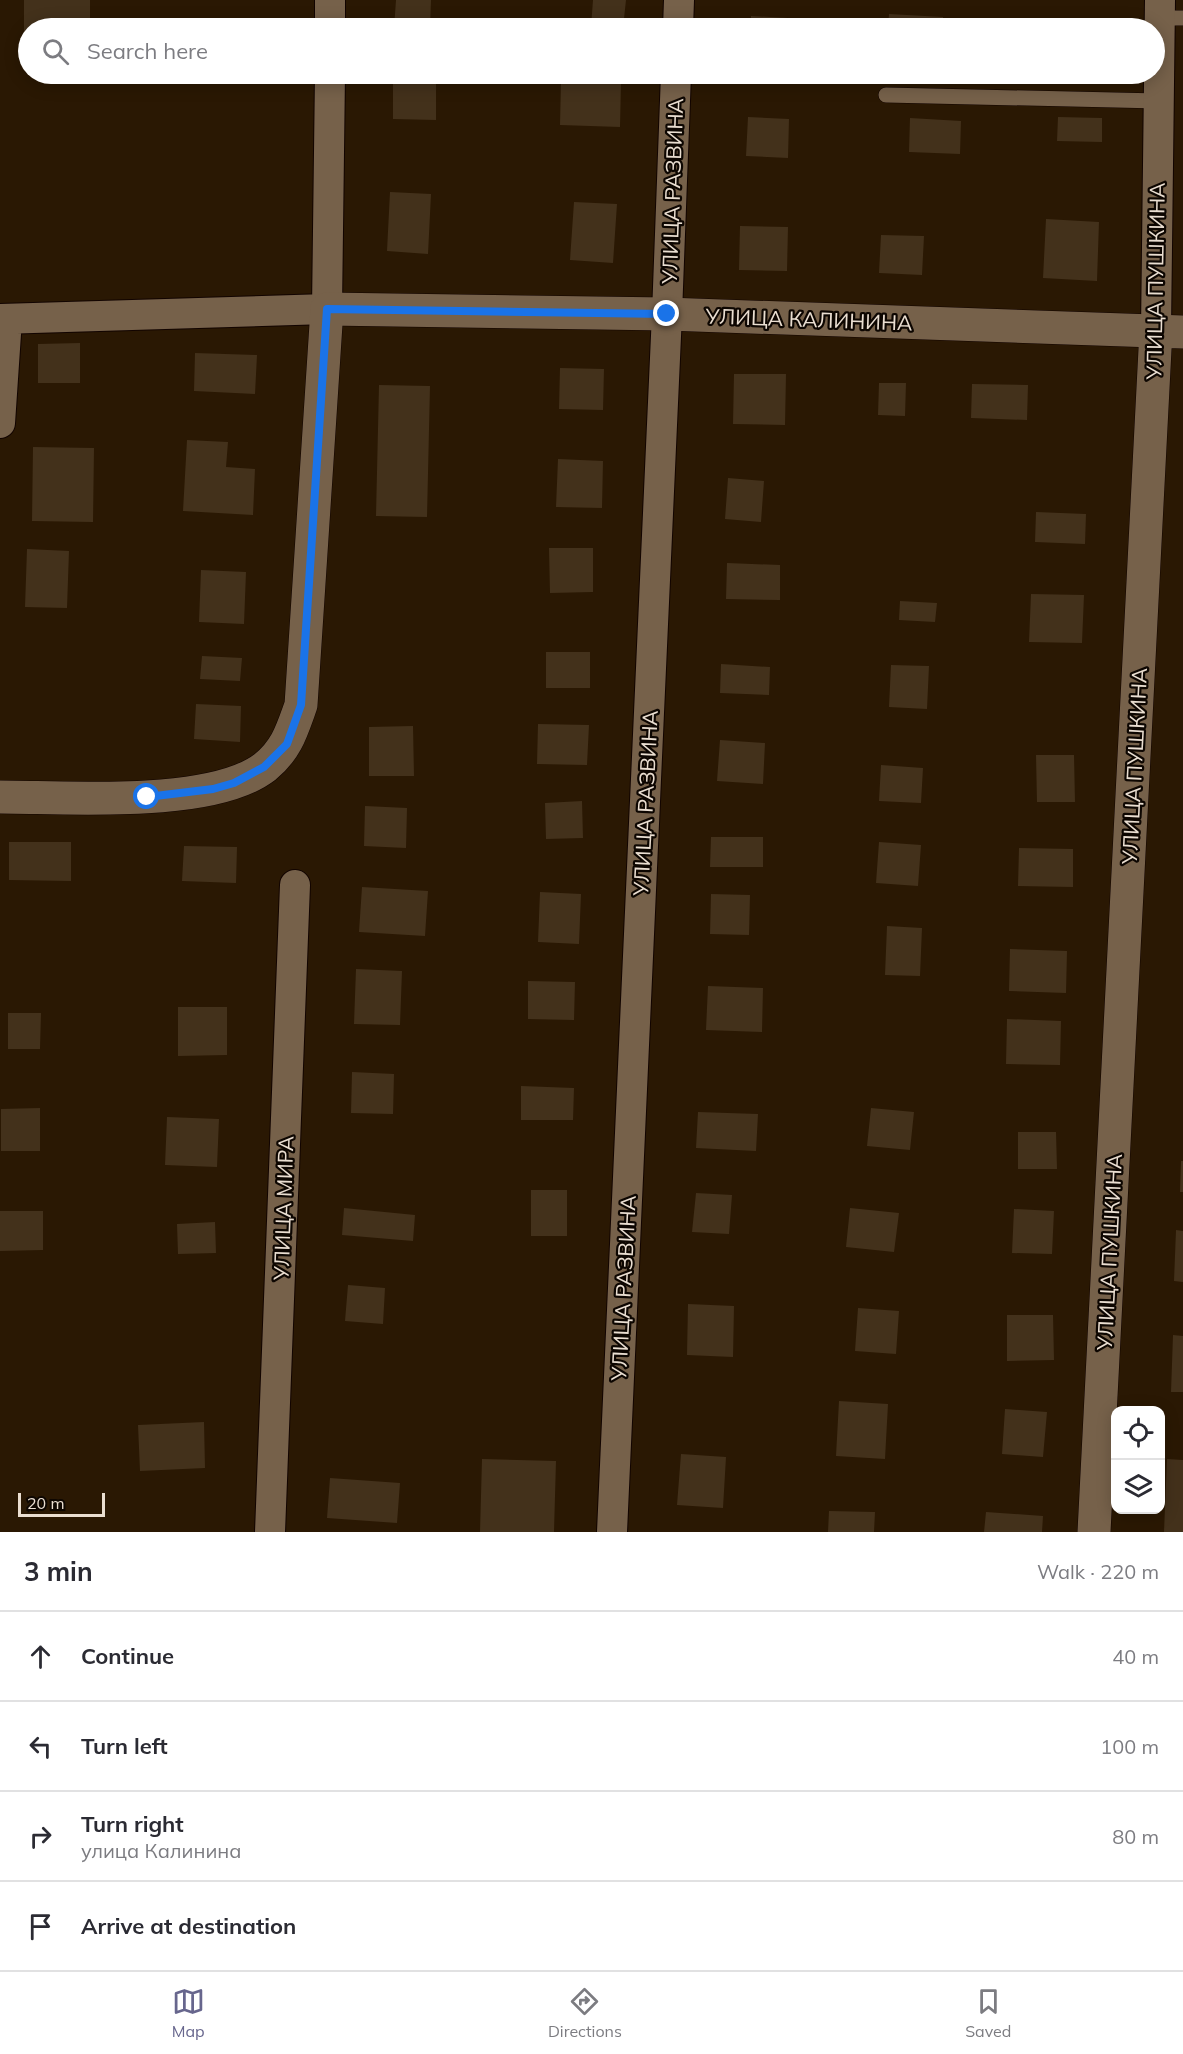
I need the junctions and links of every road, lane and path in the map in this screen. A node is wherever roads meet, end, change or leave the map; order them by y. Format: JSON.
{"nodes":[{"id":1,"x":330,"y":0,"type":"edge"},
{"id":2,"x":679,"y":0,"type":"edge"},
{"id":3,"x":1168,"y":12,"type":"edge"},
{"id":4,"x":330,"y":18,"type":"edge"},
{"id":5,"x":678,"y":18,"type":"edge"},
{"id":6,"x":1165,"y":42,"type":"edge"},
{"id":7,"x":330,"y":84,"type":"edge"},
{"id":8,"x":676,"y":84,"type":"edge"},
{"id":9,"x":1161,"y":84,"type":"edge"},
{"id":10,"x":886,"y":95,"type":"dead end"},
{"id":11,"x":1159,"y":101,"type":"junction"},
{"id":12,"x":327,"y":309,"type":"junction"},
{"id":13,"x":667,"y":314,"type":"junction"},
{"id":14,"x":3,"y":319,"type":"edge"},
{"id":15,"x":1169,"y":331,"type":"edge"},
{"id":16,"x":0,"y":423,"type":"edge"},
{"id":17,"x":0,"y":797,"type":"edge"},
{"id":18,"x":295,"y":885,"type":"dead end"},
{"id":19,"x":270,"y":1532,"type":"edge"},
{"id":20,"x":612,"y":1532,"type":"edge"},
{"id":21,"x":1094,"y":1532,"type":"edge"}],
"edges":[{"from":1,"to":4,"type":"street"},
{"from":2,"to":5,"type":"street"},
{"from":3,"to":6,"type":"street","name":"УЛИЦА ПУШКИНА"},
{"from":7,"to":12,"type":"street"},
{"from":8,"to":13,"type":"street","name":"УЛИЦА РАЗВИНА"},
{"from":9,"to":11,"type":"street","name":"УЛИЦА ПУШКИНА"},
{"from":10,"to":11,"type":"lane"},
{"from":11,"to":15,"type":"street","name":"УЛИЦА ПУШКИНА"},
{"from":12,"to":13,"type":"street","name":"УЛИЦА КАЛИНИНА"},
{"from":12,"to":14,"type":"street"},
{"from":12,"to":17,"type":"street"},
{"from":13,"to":15,"type":"street","name":"УЛИЦА КАЛИНИНА"},
{"from":13,"to":20,"type":"street","name":"УЛИЦА РАЗВИНА"},
{"from":14,"to":16,"type":"street"},
{"from":15,"to":21,"type":"street","name":"УЛИЦА ПУШКИНА"},
{"from":18,"to":19,"type":"street","name":"УЛИЦА МИРА"}]}
